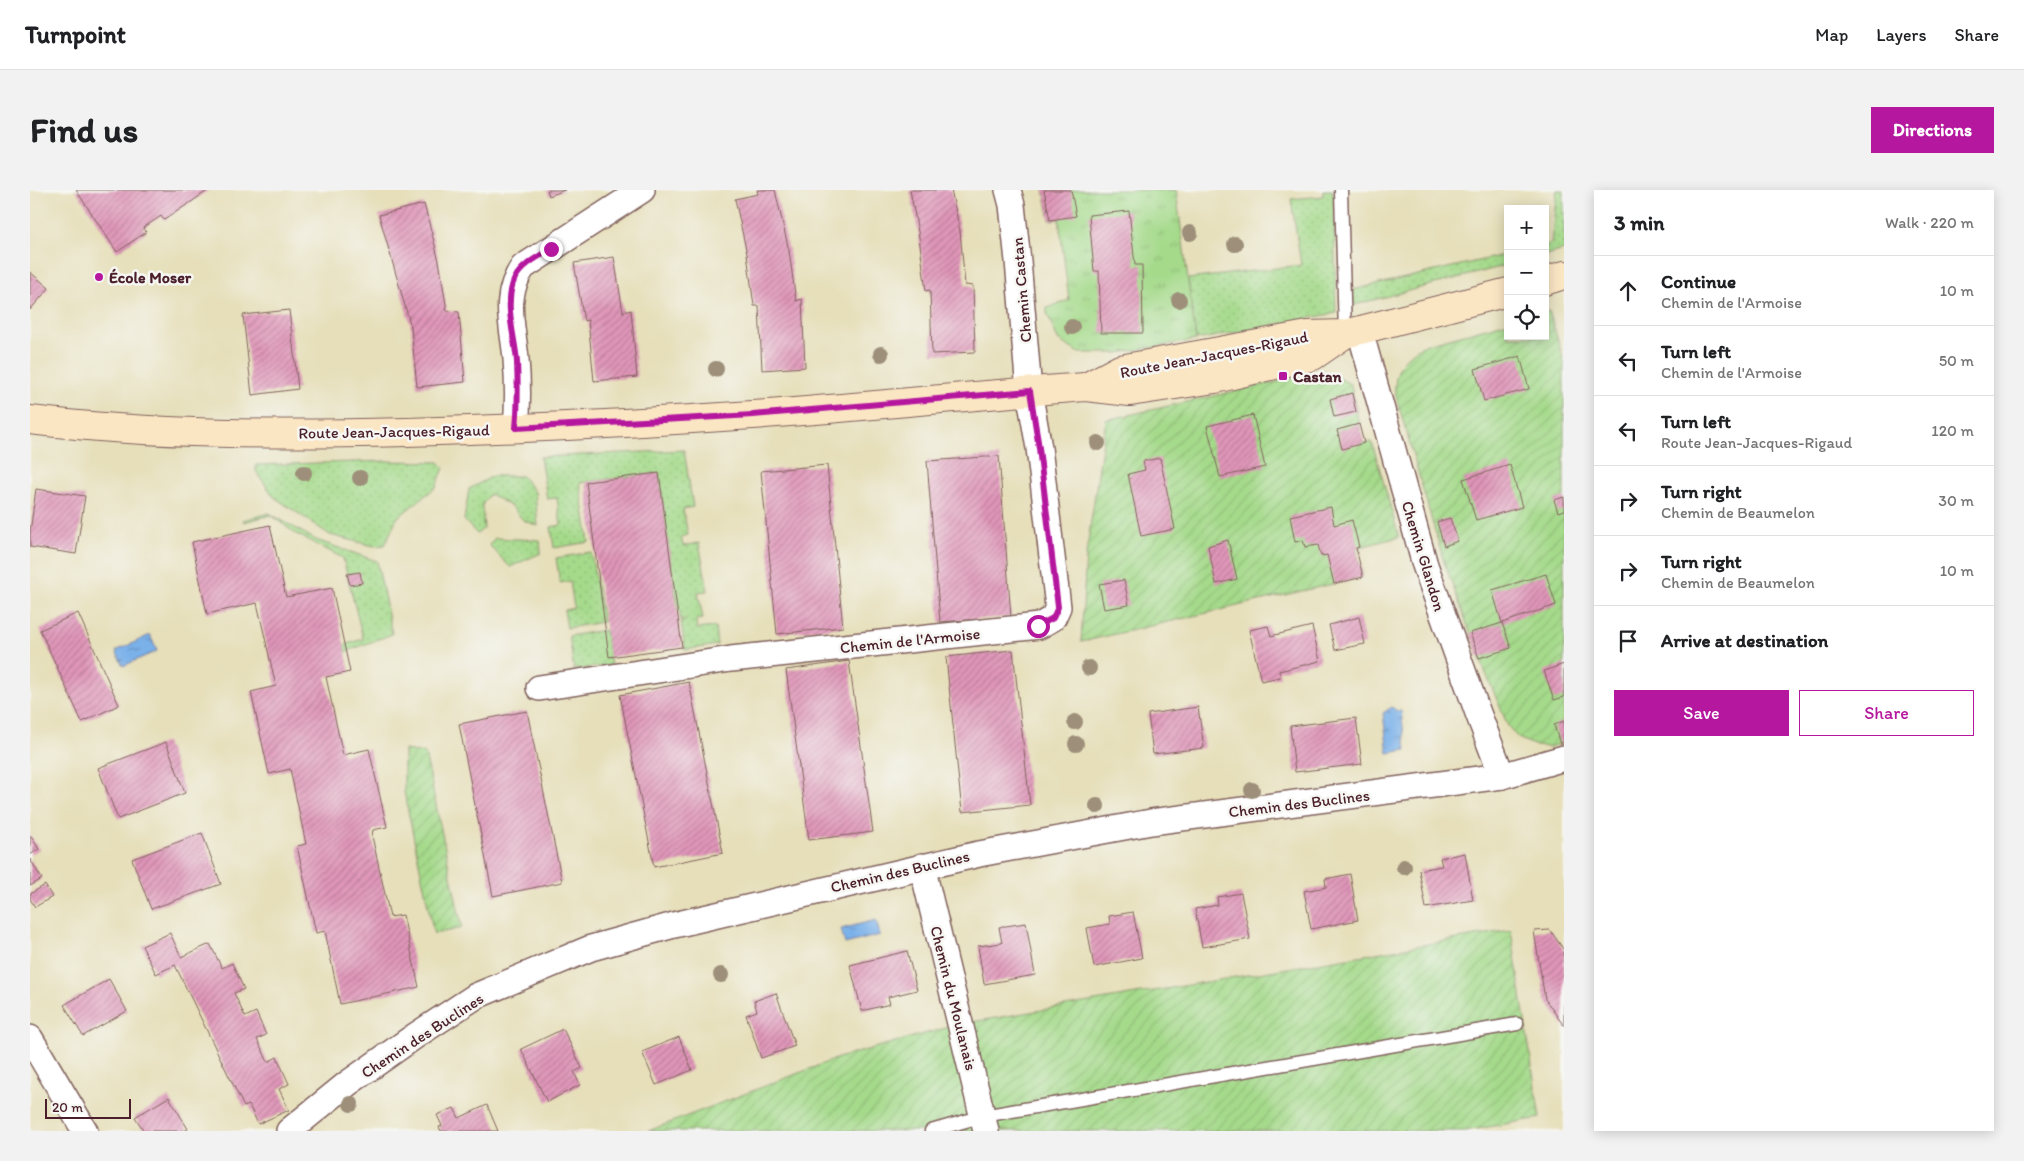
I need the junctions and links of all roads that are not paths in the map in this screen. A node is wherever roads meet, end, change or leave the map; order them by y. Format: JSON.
{"nodes":[{"id":1,"x":642,"y":190,"type":"edge"},
{"id":2,"x":1008,"y":190,"type":"edge"},
{"id":3,"x":1341,"y":190,"type":"edge"},
{"id":4,"x":1564,"y":275,"type":"edge"},
{"id":5,"x":1549,"y":279,"type":"edge"},
{"id":6,"x":1504,"y":293,"type":"edge"},
{"id":7,"x":1352,"y":332,"type":"junction"},
{"id":8,"x":1030,"y":391,"type":"junction"},
{"id":9,"x":30,"y":420,"type":"edge"},
{"id":10,"x":516,"y":428,"type":"junction"},
{"id":11,"x":539,"y":688,"type":"dead end"},
{"id":12,"x":1564,"y":758,"type":"edge"},
{"id":13,"x":1502,"y":776,"type":"junction"},
{"id":14,"x":922,"y":866,"type":"junction"},
{"id":15,"x":1517,"y":1024,"type":"dead end"},
{"id":16,"x":30,"y":1038,"type":"edge"},
{"id":17,"x":985,"y":1124,"type":"edge"},
{"id":18,"x":86,"y":1131,"type":"edge"},
{"id":19,"x":289,"y":1131,"type":"edge"},
{"id":20,"x":931,"y":1131,"type":"edge"}],
"edges":[{"from":1,"to":10,"type":"street"},
{"from":2,"to":8,"type":"street","name":"Chemin Castan"},
{"from":3,"to":7,"type":"lane"},
{"from":4,"to":5,"type":"street"},
{"from":6,"to":7,"type":"street","name":"Route Jean-Jacques-Rigaud"},
{"from":7,"to":8,"type":"street","name":"Route Jean-Jacques-Rigaud"},
{"from":7,"to":13,"type":"street","name":"Chemin Glandon"},
{"from":8,"to":10,"type":"street","name":"Route Jean-Jacques-Rigaud"},
{"from":8,"to":11,"type":"street","name":"Chemin de l'Armoise"},
{"from":9,"to":10,"type":"street","name":"Route Jean-Jacques-Rigaud"},
{"from":12,"to":13,"type":"street","name":"Chemin des Buclines"},
{"from":13,"to":14,"type":"street","name":"Chemin des Buclines"},
{"from":14,"to":17,"type":"street","name":"Chemin du Moulanais"},
{"from":14,"to":19,"type":"street","name":"Chemin des Buclines"},
{"from":15,"to":17,"type":"lane"},
{"from":16,"to":18,"type":"street"},
{"from":17,"to":20,"type":"lane"}]}
